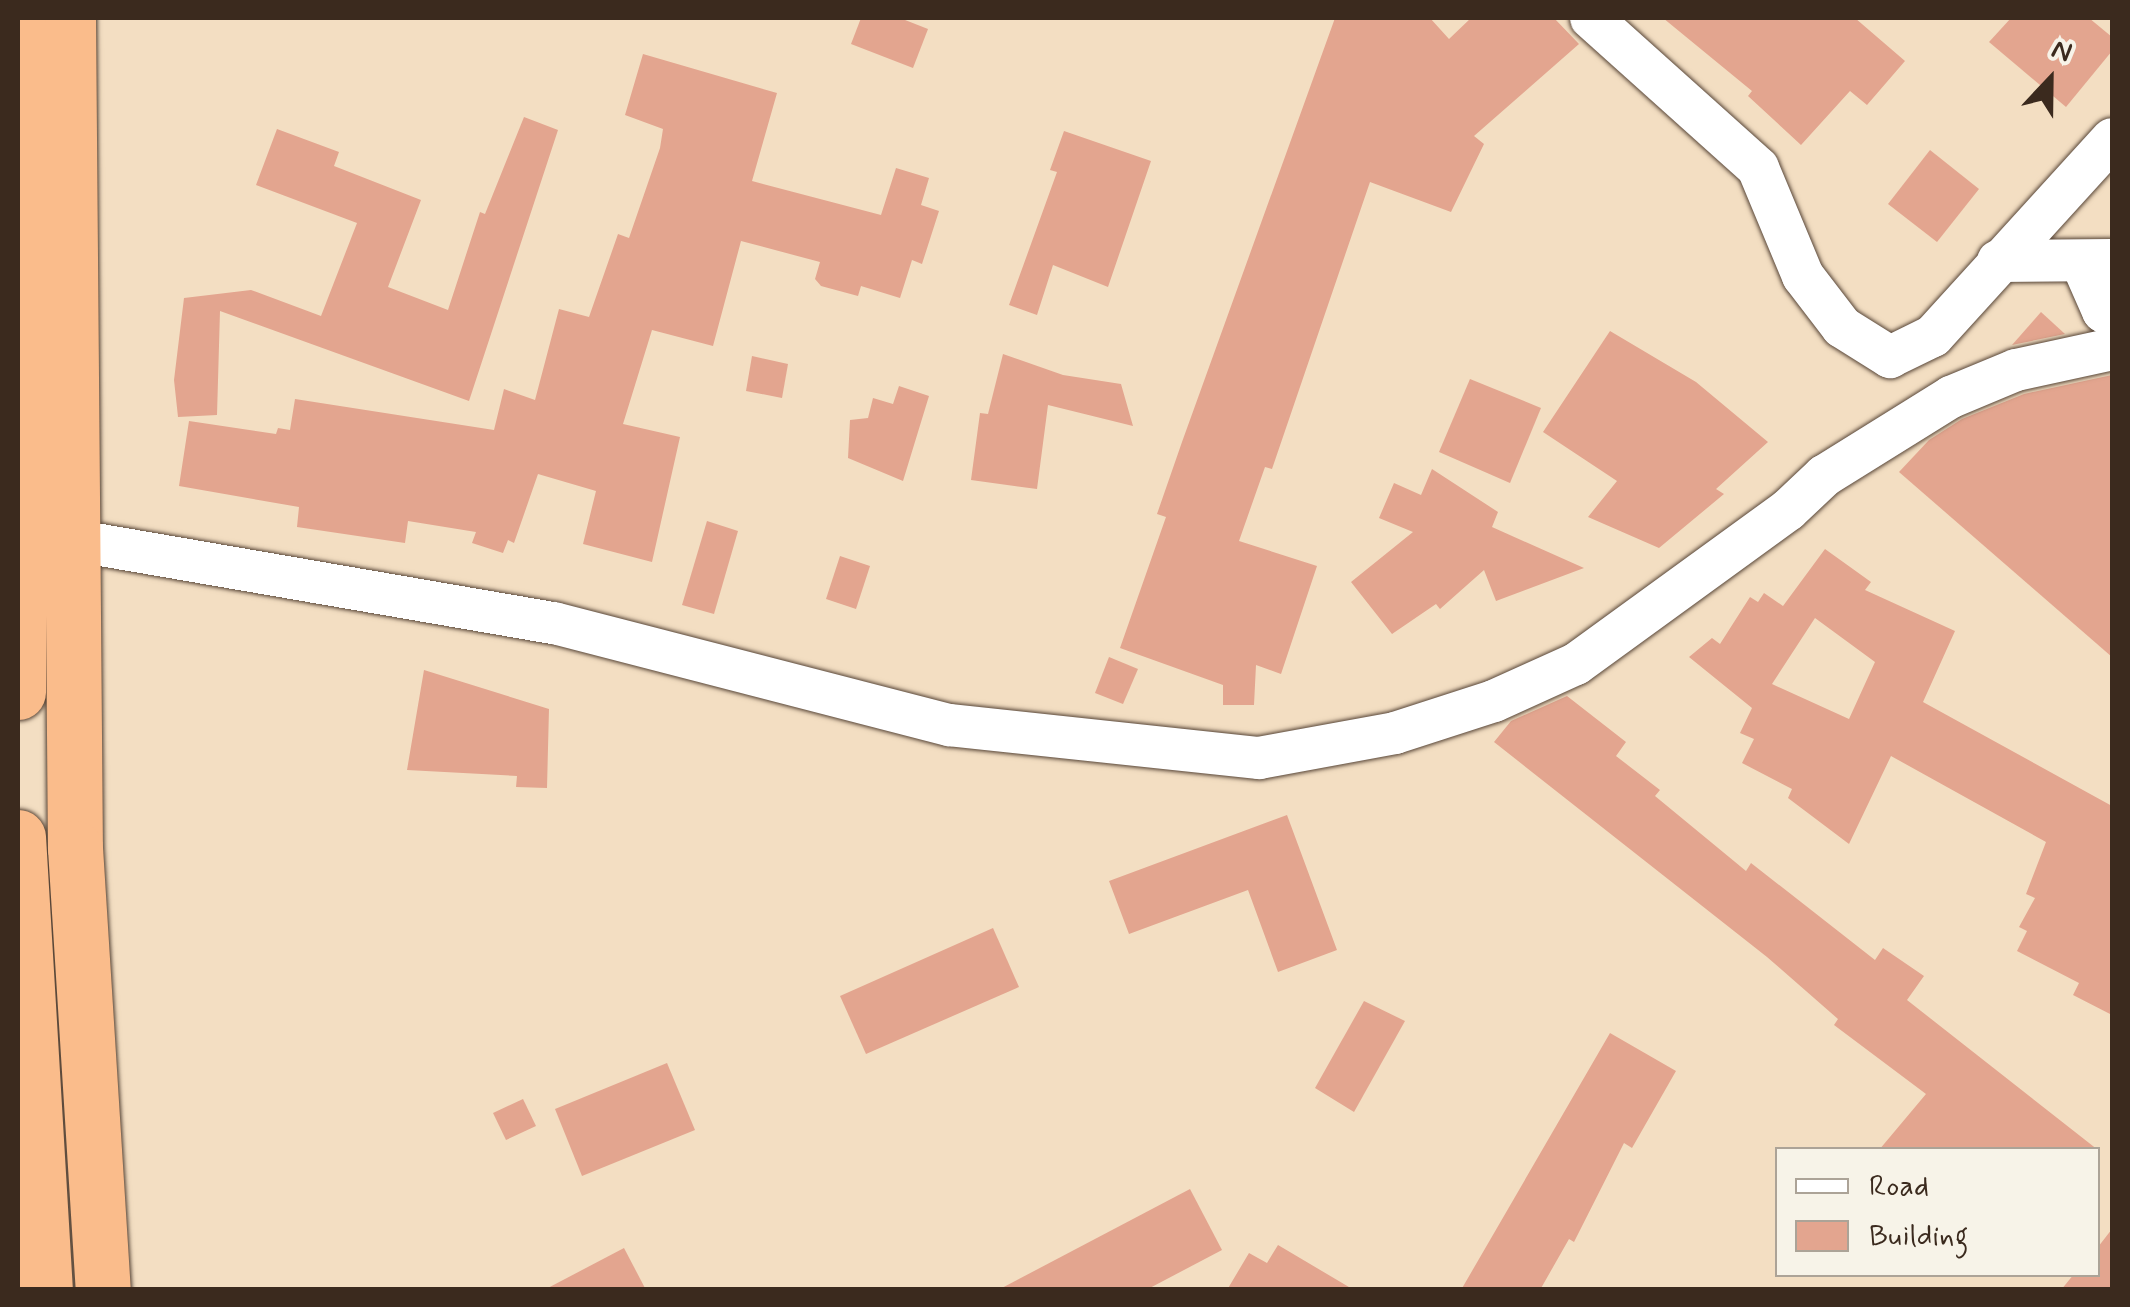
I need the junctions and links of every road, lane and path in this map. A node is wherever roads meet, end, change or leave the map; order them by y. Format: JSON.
{"nodes":[{"id":1,"x":68,"y":18,"type":"edge"},
{"id":2,"x":1591,"y":18,"type":"edge"},
{"id":3,"x":18,"y":25,"type":"edge"},
{"id":4,"x":2112,"y":139,"type":"edge"},
{"id":5,"x":1998,"y":260,"type":"junction"},
{"id":6,"x":2097,"y":261,"type":"edge"},
{"id":7,"x":2112,"y":316,"type":"edge"},
{"id":8,"x":2112,"y":349,"type":"edge"},
{"id":9,"x":72,"y":540,"type":"junction"},
{"id":10,"x":18,"y":692,"type":"edge"},
{"id":11,"x":18,"y":838,"type":"edge"},
{"id":12,"x":45,"y":1290,"type":"edge"},
{"id":13,"x":103,"y":1290,"type":"edge"}],
"edges":[{"from":1,"to":9,"type":"highway"},
{"from":2,"to":5,"type":"street"},
{"from":3,"to":10,"type":"highway"},
{"from":4,"to":5,"type":"street"},
{"from":5,"to":6,"type":"street"},
{"from":6,"to":7,"type":"street"},
{"from":8,"to":9,"type":"street"},
{"from":9,"to":13,"type":"highway"},
{"from":11,"to":12,"type":"highway"}]}
